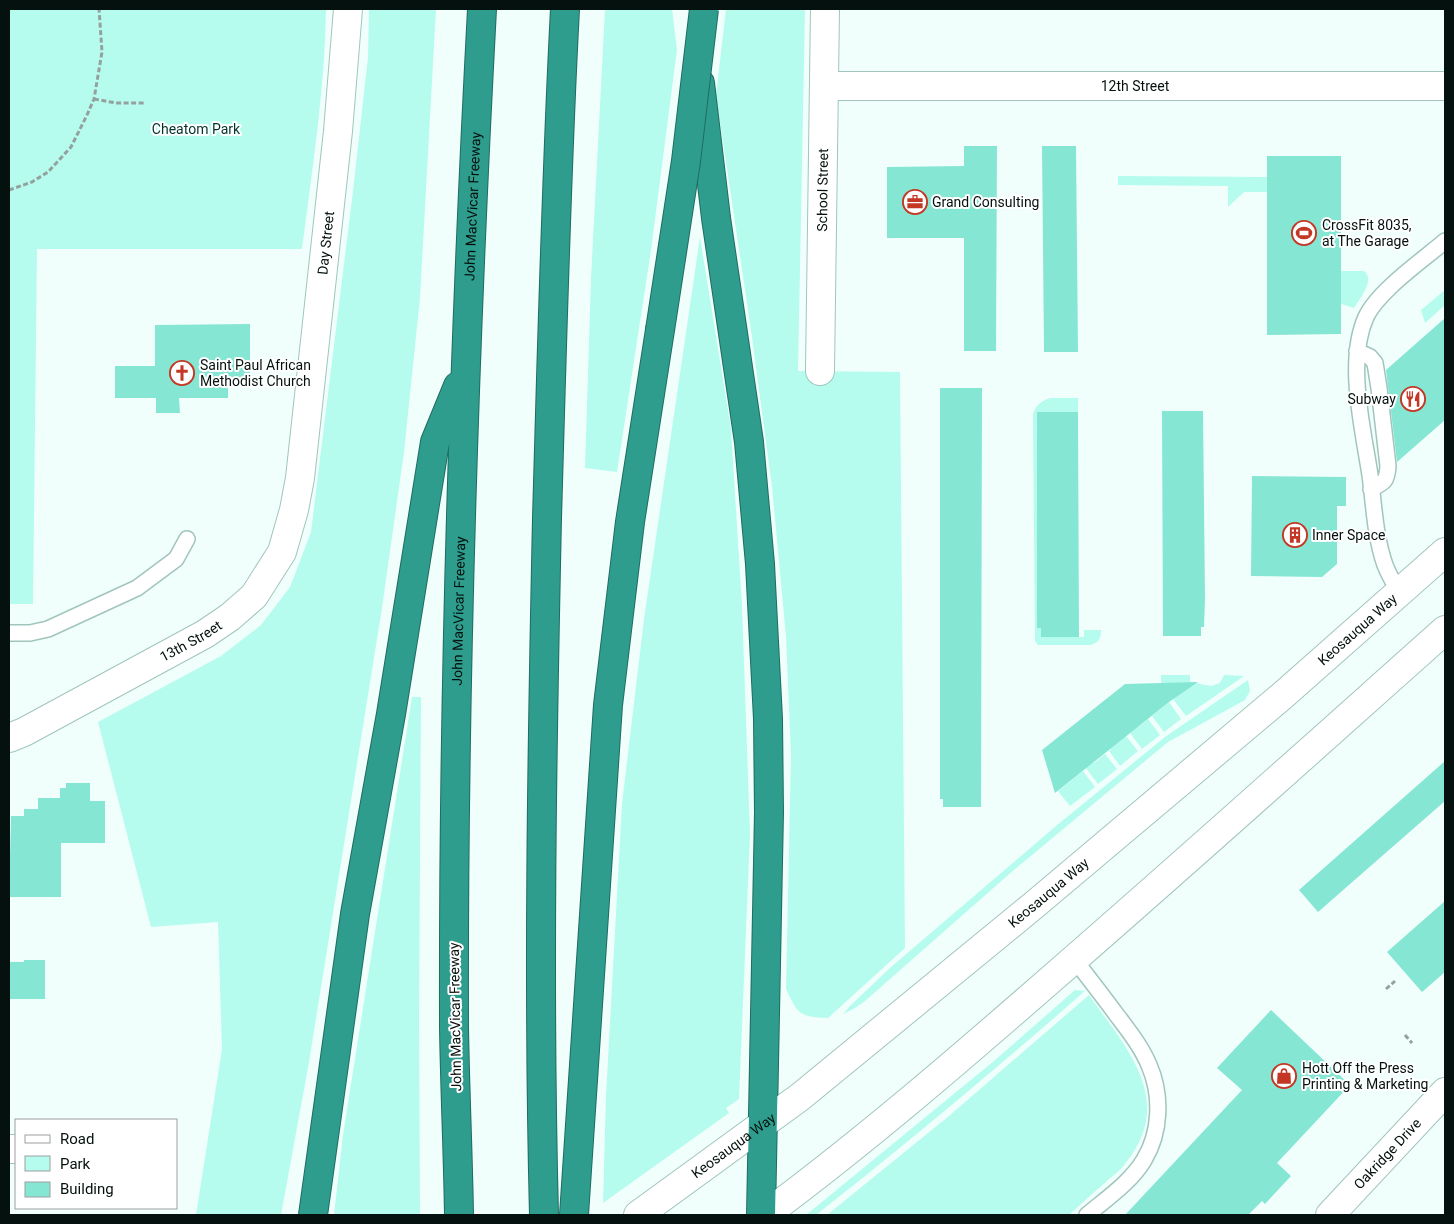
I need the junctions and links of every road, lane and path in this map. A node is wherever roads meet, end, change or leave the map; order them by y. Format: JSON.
{"nodes":[{"id":1,"x":99,"y":9,"type":"edge"},
{"id":2,"x":348,"y":9,"type":"edge"},
{"id":3,"x":482,"y":9,"type":"edge"},
{"id":4,"x":565,"y":9,"type":"edge"},
{"id":5,"x":691,"y":9,"type":"edge"},
{"id":6,"x":704,"y":9,"type":"edge"},
{"id":7,"x":825,"y":9,"type":"edge"},
{"id":8,"x":824,"y":86,"type":"junction"},
{"id":9,"x":1445,"y":86,"type":"edge"},
{"id":10,"x":94,"y":98,"type":"junction"},
{"id":11,"x":146,"y":104,"type":"dead end"},
{"id":12,"x":9,"y":190,"type":"edge"},
{"id":13,"x":1444,"y":243,"type":"edge"},
{"id":14,"x":1357,"y":351,"type":"junction"},
{"id":15,"x":464,"y":370,"type":"junction"},
{"id":16,"x":820,"y":371,"type":"dead end"},
{"id":17,"x":300,"y":478,"type":"joint"},
{"id":18,"x":1372,"y":489,"type":"junction"},
{"id":19,"x":187,"y":539,"type":"dead end"},
{"id":20,"x":1445,"y":552,"type":"edge"},
{"id":21,"x":1400,"y":592,"type":"junction"},
{"id":22,"x":1445,"y":630,"type":"edge"},
{"id":23,"x":9,"y":633,"type":"edge"},
{"id":24,"x":9,"y":738,"type":"edge"},
{"id":25,"x":1074,"y":960,"type":"junction"},
{"id":26,"x":1395,"y":981,"type":"dead end"},
{"id":27,"x":1386,"y":989,"type":"dead end"},
{"id":28,"x":1405,"y":1035,"type":"dead end"},
{"id":29,"x":1412,"y":1043,"type":"dead end"},
{"id":30,"x":1445,"y":1092,"type":"edge"},
{"id":31,"x":763,"y":1124,"type":"junction"},
{"id":32,"x":313,"y":1215,"type":"edge"},
{"id":33,"x":459,"y":1215,"type":"edge"},
{"id":34,"x":544,"y":1215,"type":"edge"},
{"id":35,"x":574,"y":1215,"type":"edge"},
{"id":36,"x":638,"y":1215,"type":"edge"},
{"id":37,"x":761,"y":1215,"type":"edge"},
{"id":38,"x":765,"y":1215,"type":"edge"},
{"id":39,"x":1087,"y":1215,"type":"edge"},
{"id":40,"x":1330,"y":1215,"type":"edge"}],
"edges":[{"from":1,"to":10,"type":"path"},
{"from":2,"to":17,"type":"street","name":"Day Street"},
{"from":3,"to":15,"type":"highway","name":"John MacVicar Freeway"},
{"from":4,"to":34,"type":"highway"},
{"from":5,"to":31,"type":"highway"},
{"from":6,"to":35,"type":"highway","bridge":true},
{"from":7,"to":8,"type":"street","name":"School Street"},
{"from":8,"to":9,"type":"street","name":"12th Street"},
{"from":8,"to":16,"type":"street","name":"School Street"},
{"from":10,"to":11,"type":"path"},
{"from":10,"to":12,"type":"path"},
{"from":13,"to":14,"type":"lane"},
{"from":14,"to":18,"type":"lane"},
{"from":14,"to":18,"type":"lane"},
{"from":15,"to":32,"type":"highway"},
{"from":15,"to":33,"type":"highway","name":"John MacVicar Freeway"},
{"from":17,"to":24,"type":"street","name":"13th Street"},
{"from":18,"to":21,"type":"lane"},
{"from":19,"to":23,"type":"lane"},
{"from":20,"to":21,"type":"street","name":"Keosauqua Way"},
{"from":21,"to":31,"type":"street","name":"Keosauqua Way"},
{"from":22,"to":25,"type":"street"},
{"from":25,"to":38,"type":"street"},
{"from":25,"to":39,"type":"lane"},
{"from":26,"to":27,"type":"path"},
{"from":28,"to":29,"type":"path"},
{"from":30,"to":40,"type":"street","name":"Oakridge Drive"},
{"from":31,"to":36,"type":"street","name":"Keosauqua Way"},
{"from":31,"to":37,"type":"highway"}]}
